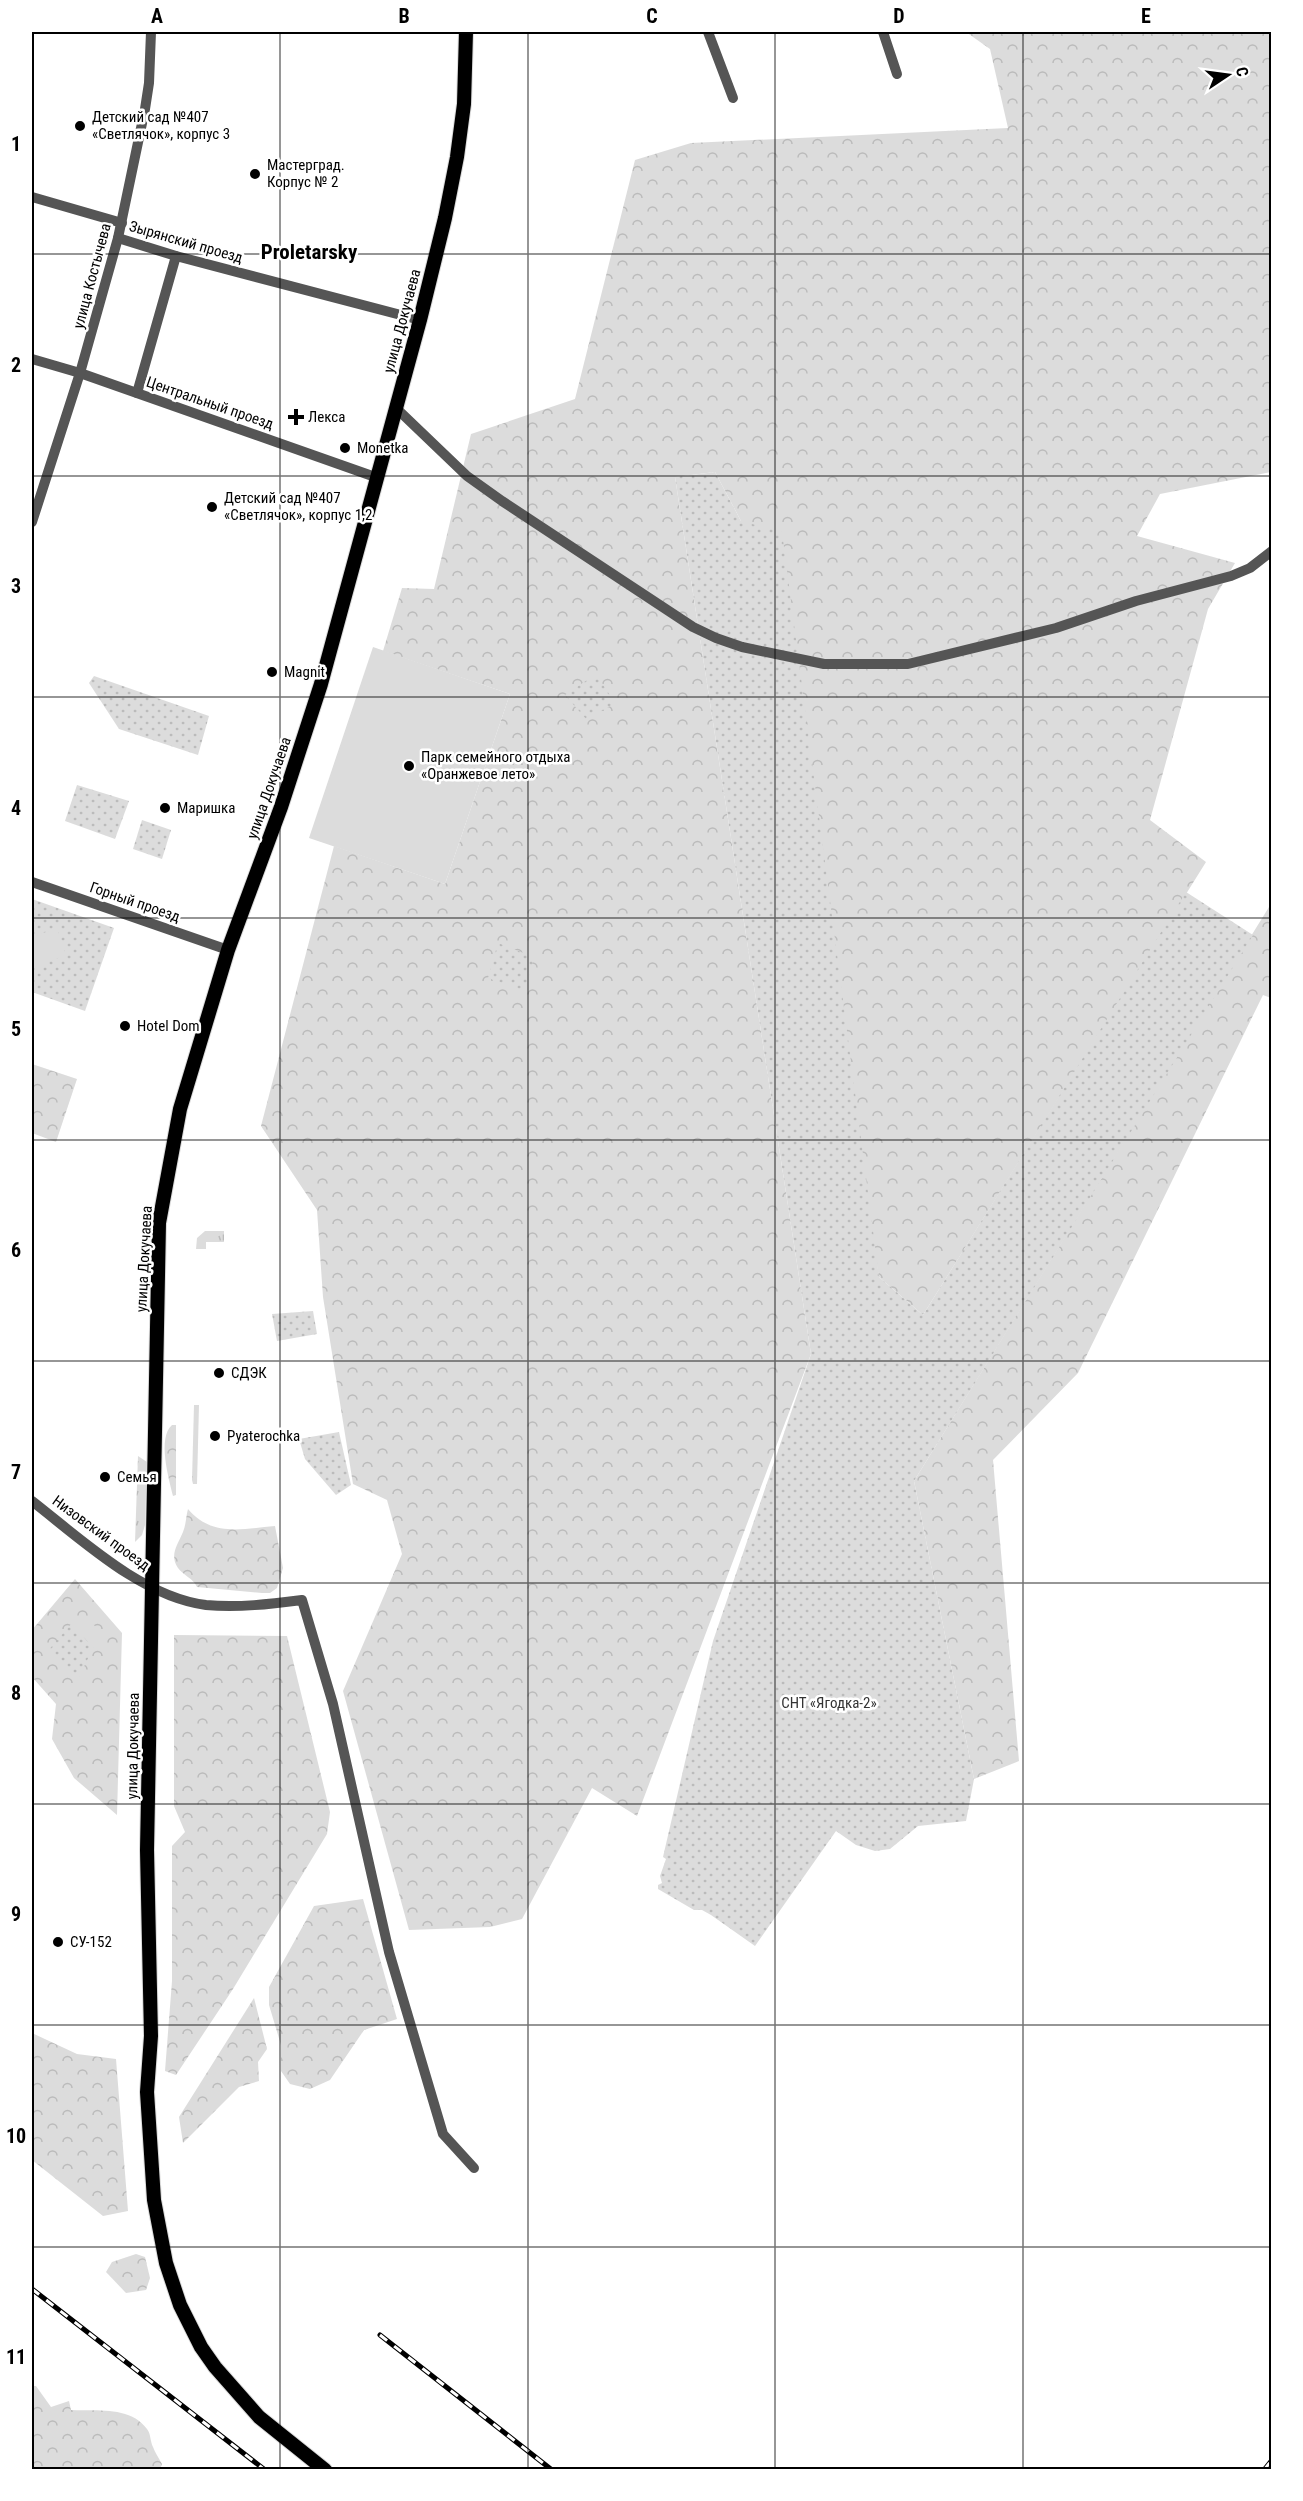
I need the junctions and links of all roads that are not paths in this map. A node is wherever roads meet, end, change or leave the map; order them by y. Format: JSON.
{"nodes":[{"id":1,"x":151,"y":32,"type":"edge"},
{"id":2,"x":466,"y":32,"type":"edge"},
{"id":3,"x":708,"y":32,"type":"edge"},
{"id":4,"x":883,"y":32,"type":"edge"},
{"id":5,"x":897,"y":74,"type":"dead end"},
{"id":6,"x":733,"y":98,"type":"dead end"},
{"id":7,"x":32,"y":197,"type":"edge"},
{"id":8,"x":122,"y":223,"type":"junction"},
{"id":9,"x":118,"y":238,"type":"junction"},
{"id":10,"x":176,"y":256,"type":"junction"},
{"id":11,"x":420,"y":320,"type":"junction"},
{"id":12,"x":32,"y":359,"type":"edge"},
{"id":13,"x":80,"y":373,"type":"junction"},
{"id":14,"x":137,"y":393,"type":"junction"},
{"id":15,"x":396,"y":408,"type":"junction"},
{"id":16,"x":378,"y":478,"type":"junction"},
{"id":17,"x":32,"y":522,"type":"edge"},
{"id":18,"x":1272,"y":551,"type":"edge"},
{"id":19,"x":32,"y":882,"type":"edge"},
{"id":20,"x":228,"y":950,"type":"junction"},
{"id":21,"x":32,"y":1501,"type":"edge"},
{"id":22,"x":153,"y":1588,"type":"junction"},
{"id":23,"x":474,"y":2168,"type":"dead end"},
{"id":24,"x":325,"y":2469,"type":"edge"}],
"edges":[{"from":1,"to":8,"type":"street","name":"улица Костычева"},
{"from":2,"to":11,"type":"main road","name":"улица Докучаева"},
{"from":3,"to":6,"type":"street"},
{"from":4,"to":5,"type":"street"},
{"from":7,"to":8,"type":"street","name":"Зырянский проезд"},
{"from":8,"to":9,"type":"street","name":"улица Костычева"},
{"from":9,"to":10,"type":"street","name":"Зырянский проезд"},
{"from":9,"to":13,"type":"street","name":"улица Костычева"},
{"from":10,"to":11,"type":"street","name":"Зырянский проезд"},
{"from":10,"to":14,"type":"street"},
{"from":11,"to":15,"type":"main road","name":"улица Докучаева"},
{"from":12,"to":13,"type":"street","name":"Центральный проезд"},
{"from":13,"to":14,"type":"street","name":"Центральный проезд"},
{"from":13,"to":17,"type":"street","name":"улица Костычева"},
{"from":14,"to":16,"type":"street","name":"Центральный проезд"},
{"from":15,"to":16,"type":"main road","name":"улица Докучаева"},
{"from":15,"to":18,"type":"street"},
{"from":16,"to":20,"type":"main road","name":"улица Докучаева"},
{"from":19,"to":20,"type":"street","name":"Горный проезд"},
{"from":20,"to":22,"type":"main road","name":"улица Докучаева"},
{"from":21,"to":22,"type":"street","name":"Низовский проезд"},
{"from":22,"to":23,"type":"street","name":"Низовский проезд"},
{"from":22,"to":24,"type":"main road","name":"улица Докучаева"}]}
